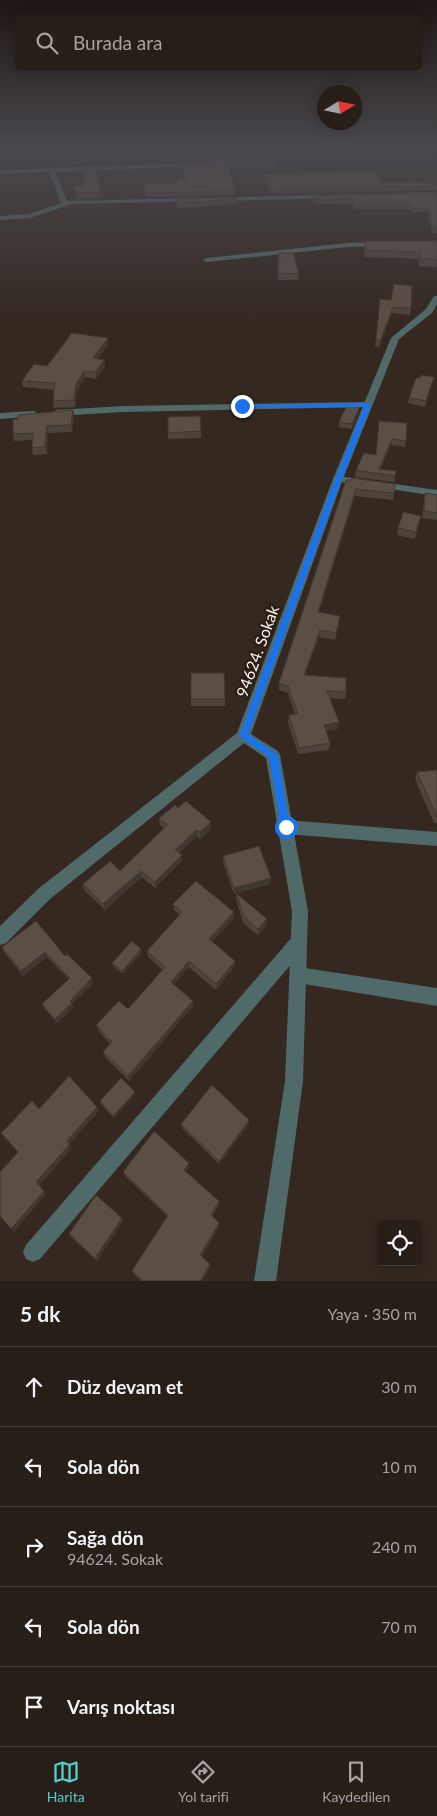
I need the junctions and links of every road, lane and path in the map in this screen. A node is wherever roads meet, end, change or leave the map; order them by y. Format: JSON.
{"nodes":[{"id":1,"x":60,"y":206,"type":"edge"},
{"id":2,"x":0,"y":218,"type":"edge"},
{"id":3,"x":387,"y":244,"type":"edge"},
{"id":4,"x":207,"y":260,"type":"dead end"},
{"id":5,"x":437,"y":298,"type":"edge"},
{"id":6,"x":368,"y":405,"type":"junction"},
{"id":7,"x":0,"y":416,"type":"edge"},
{"id":8,"x":338,"y":479,"type":"junction"},
{"id":9,"x":437,"y":493,"type":"edge"},
{"id":10,"x":243,"y":736,"type":"junction"},
{"id":11,"x":286,"y":827,"type":"junction"},
{"id":12,"x":437,"y":839,"type":"edge"},
{"id":13,"x":0,"y":937,"type":"edge"},
{"id":14,"x":299,"y":942,"type":"junction"},
{"id":15,"x":298,"y":975,"type":"junction"},
{"id":16,"x":437,"y":997,"type":"edge"},
{"id":17,"x":33,"y":1252,"type":"dead end"},
{"id":18,"x":265,"y":1281,"type":"edge"}],
"edges":[{"from":1,"to":2,"type":"street"},
{"from":3,"to":4,"type":"street"},
{"from":5,"to":6,"type":"street","name":"94624. Sokak"},
{"from":6,"to":7,"type":"street"},
{"from":6,"to":8,"type":"street","name":"94624. Sokak"},
{"from":8,"to":9,"type":"street"},
{"from":8,"to":10,"type":"street","name":"94624. Sokak"},
{"from":10,"to":11,"type":"street"},
{"from":10,"to":13,"type":"street"},
{"from":11,"to":12,"type":"street"},
{"from":11,"to":14,"type":"street"},
{"from":14,"to":15,"type":"street"},
{"from":14,"to":17,"type":"street"},
{"from":15,"to":16,"type":"street"},
{"from":15,"to":18,"type":"street"}]}
